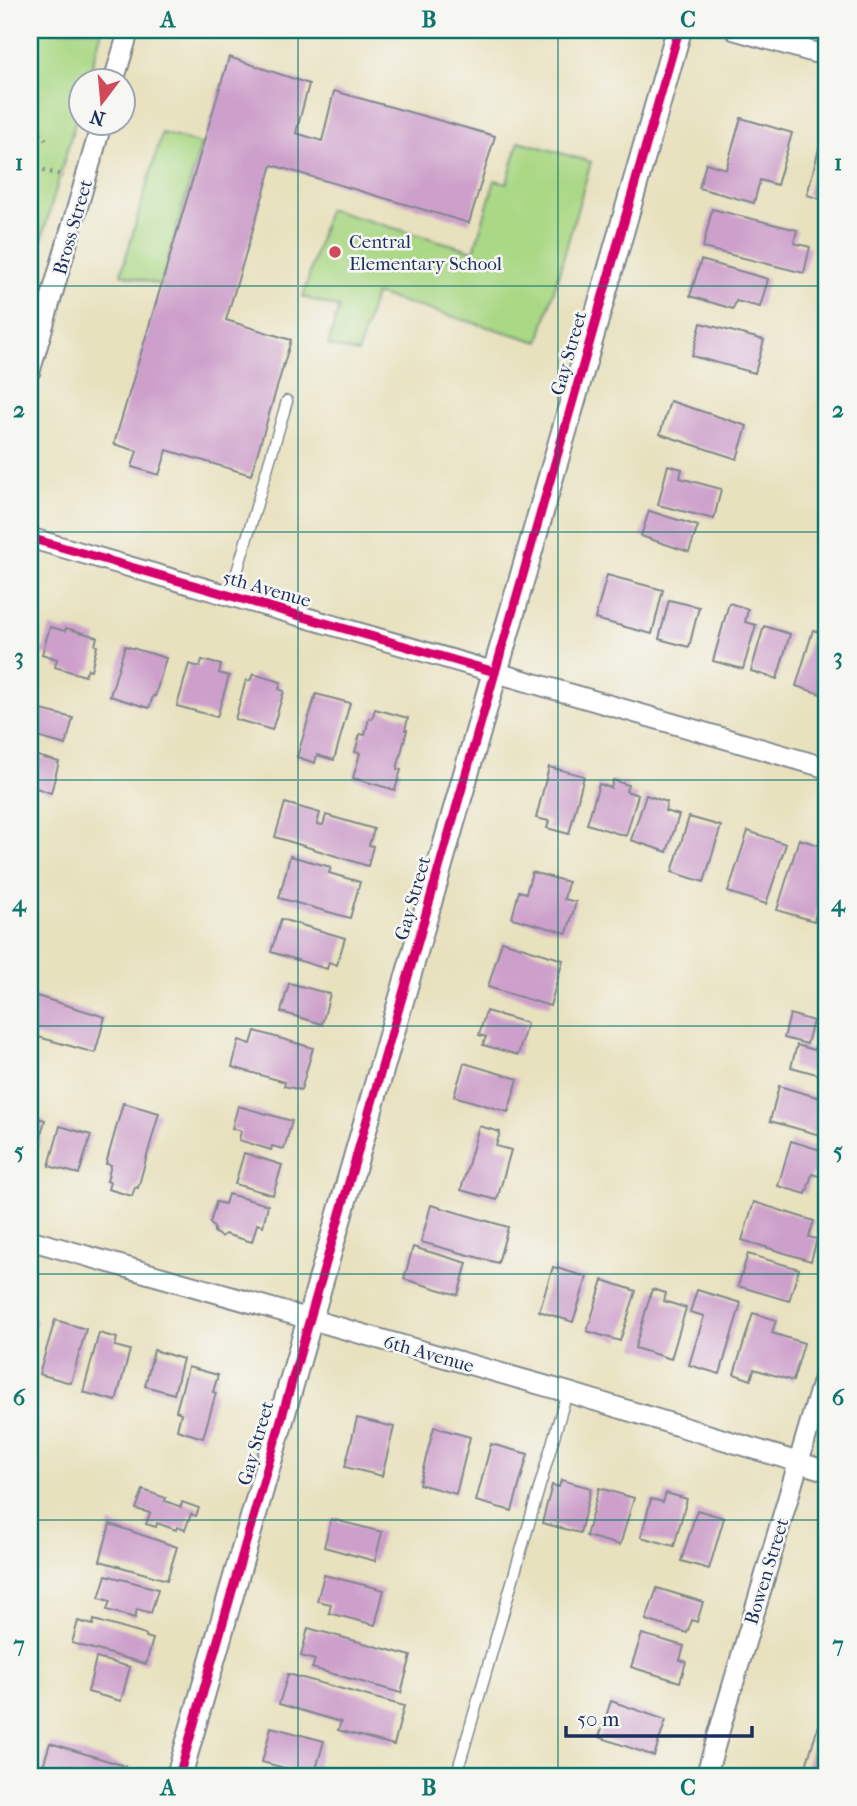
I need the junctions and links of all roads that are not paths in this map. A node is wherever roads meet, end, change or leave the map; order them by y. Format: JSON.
{"nodes":[{"id":1,"x":129,"y":30,"type":"edge"},
{"id":2,"x":679,"y":30,"type":"edge"},
{"id":3,"x":735,"y":30,"type":"edge"},
{"id":4,"x":827,"y":55,"type":"edge"},
{"id":5,"x":118,"y":66,"type":"edge"},
{"id":6,"x":98,"y":136,"type":"edge"},
{"id":7,"x":30,"y":371,"type":"edge"},
{"id":8,"x":287,"y":401,"type":"dead end"},
{"id":9,"x":30,"y":538,"type":"edge"},
{"id":10,"x":230,"y":596,"type":"junction"},
{"id":11,"x":495,"y":672,"type":"junction"},
{"id":12,"x":827,"y":768,"type":"edge"},
{"id":13,"x":30,"y":1240,"type":"edge"},
{"id":14,"x":309,"y":1318,"type":"junction"},
{"id":15,"x":827,"y":1366,"type":"edge"},
{"id":16,"x":567,"y":1392,"type":"junction"},
{"id":17,"x":799,"y":1462,"type":"junction"},
{"id":18,"x":827,"y":1471,"type":"edge"},
{"id":19,"x":179,"y":1776,"type":"edge"},
{"id":20,"x":456,"y":1776,"type":"edge"},
{"id":21,"x":706,"y":1776,"type":"edge"}],
"edges":[{"from":1,"to":5,"type":"street"},
{"from":2,"to":11,"type":"street","name":"Gay Street"},
{"from":3,"to":4,"type":"street"},
{"from":6,"to":7,"type":"street","name":"Bross Street"},
{"from":8,"to":10,"type":"lane"},
{"from":9,"to":10,"type":"street","name":"5th Avenue"},
{"from":10,"to":11,"type":"street","name":"5th Avenue"},
{"from":11,"to":12,"type":"street","name":"5th Avenue"},
{"from":11,"to":14,"type":"street","name":"Gay Street"},
{"from":13,"to":14,"type":"street","name":"6th Avenue"},
{"from":14,"to":16,"type":"street","name":"6th Avenue"},
{"from":14,"to":19,"type":"street","name":"Gay Street"},
{"from":15,"to":17,"type":"street","name":"Bowen Street"},
{"from":16,"to":17,"type":"street","name":"6th Avenue"},
{"from":16,"to":20,"type":"lane"},
{"from":17,"to":18,"type":"street","name":"6th Avenue"},
{"from":17,"to":21,"type":"street","name":"Bowen Street"}]}
